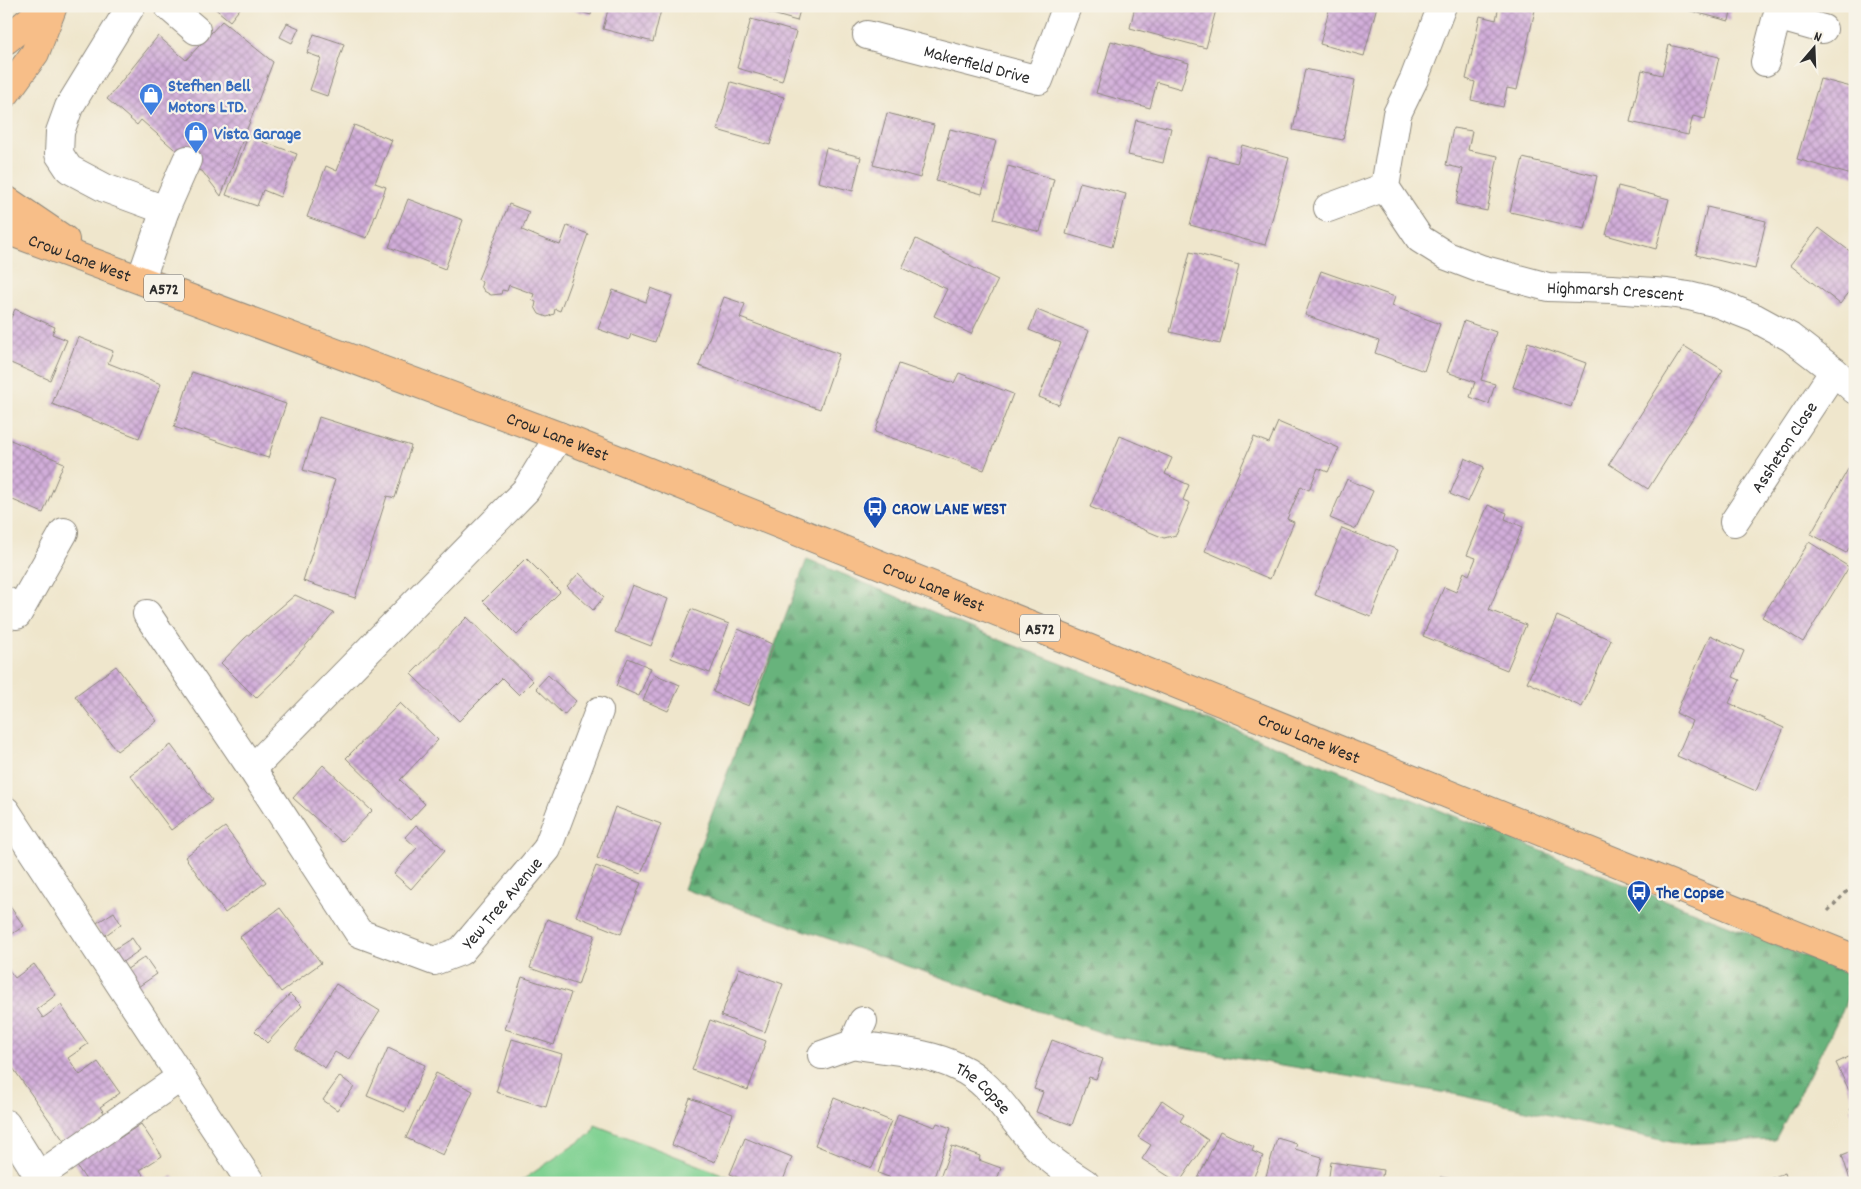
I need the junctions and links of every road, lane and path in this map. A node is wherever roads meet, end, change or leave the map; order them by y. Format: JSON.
{"nodes":[{"id":1,"x":50,"y":6,"type":"edge"},
{"id":2,"x":131,"y":6,"type":"edge"},
{"id":3,"x":168,"y":6,"type":"edge"},
{"id":4,"x":1067,"y":6,"type":"edge"},
{"id":5,"x":1442,"y":6,"type":"edge"},
{"id":6,"x":1778,"y":11,"type":"edge"},
{"id":7,"x":1823,"y":29,"type":"dead end"},
{"id":8,"x":196,"y":30,"type":"dead end"},
{"id":9,"x":867,"y":35,"type":"dead end"},
{"id":10,"x":6,"y":40,"type":"edge"},
{"id":11,"x":1765,"y":62,"type":"dead end"},
{"id":12,"x":6,"y":69,"type":"edge"},
{"id":13,"x":6,"y":93,"type":"edge"},
{"id":14,"x":186,"y":160,"type":"dead end"},
{"id":15,"x":1385,"y":187,"type":"junction"},
{"id":16,"x":6,"y":200,"type":"edge"},
{"id":17,"x":1328,"y":208,"type":"dead end"},
{"id":18,"x":164,"y":210,"type":"junction"},
{"id":19,"x":6,"y":230,"type":"edge"},
{"id":20,"x":107,"y":268,"type":"junction"},
{"id":21,"x":141,"y":279,"type":"junction"},
{"id":22,"x":1834,"y":371,"type":"junction"},
{"id":23,"x":1855,"y":390,"type":"edge"},
{"id":24,"x":559,"y":436,"type":"junction"},
{"id":25,"x":1734,"y":522,"type":"dead end"},
{"id":26,"x":64,"y":532,"type":"dead end"},
{"id":27,"x":6,"y":601,"type":"edge"},
{"id":28,"x":147,"y":614,"type":"dead end"},
{"id":29,"x":599,"y":711,"type":"dead end"},
{"id":30,"x":252,"y":769,"type":"junction"},
{"id":31,"x":6,"y":811,"type":"edge"},
{"id":32,"x":1855,"y":883,"type":"edge"},
{"id":33,"x":1824,"y":915,"type":"dead end"},
{"id":34,"x":1855,"y":960,"type":"edge"},
{"id":35,"x":822,"y":1055,"type":"dead end"},
{"id":36,"x":181,"y":1077,"type":"junction"},
{"id":37,"x":6,"y":1124,"type":"edge"},
{"id":38,"x":41,"y":1179,"type":"edge"},
{"id":39,"x":251,"y":1183,"type":"edge"},
{"id":40,"x":1085,"y":1183,"type":"edge"}],
"edges":[{"from":1,"to":10,"type":"main road"},
{"from":1,"to":12,"type":"main road"},
{"from":1,"to":13,"type":"main road"},
{"from":2,"to":18,"type":"street"},
{"from":3,"to":8,"type":"street"},
{"from":4,"to":9,"type":"street","name":"Makerfield Drive"},
{"from":5,"to":15,"type":"street"},
{"from":6,"to":7,"type":"street"},
{"from":6,"to":11,"type":"street"},
{"from":14,"to":18,"type":"street"},
{"from":15,"to":17,"type":"street"},
{"from":15,"to":22,"type":"street","name":"Highmarsh Crescent"},
{"from":16,"to":20,"type":"main road"},
{"from":18,"to":21,"type":"street"},
{"from":19,"to":20,"type":"main road","name":"Crow Lane West","number":"A572"},
{"from":20,"to":21,"type":"main road","name":"Crow Lane West","number":"A572"},
{"from":21,"to":24,"type":"main road","name":"Crow Lane West","number":"A572"},
{"from":22,"to":23,"type":"street","name":"Highmarsh Crescent"},
{"from":22,"to":25,"type":"street","name":"Assheton Close"},
{"from":24,"to":30,"type":"street"},
{"from":24,"to":34,"type":"main road","name":"Crow Lane West","number":"A572"},
{"from":26,"to":27,"type":"street"},
{"from":28,"to":30,"type":"street","name":"Yew Tree Avenue"},
{"from":29,"to":30,"type":"street","name":"Yew Tree Avenue"},
{"from":31,"to":36,"type":"street"},
{"from":32,"to":33,"type":"path"},
{"from":35,"to":40,"type":"street","name":"The Copse"},
{"from":36,"to":38,"type":"street"},
{"from":36,"to":39,"type":"street"},
{"from":37,"to":38,"type":"street"}]}
